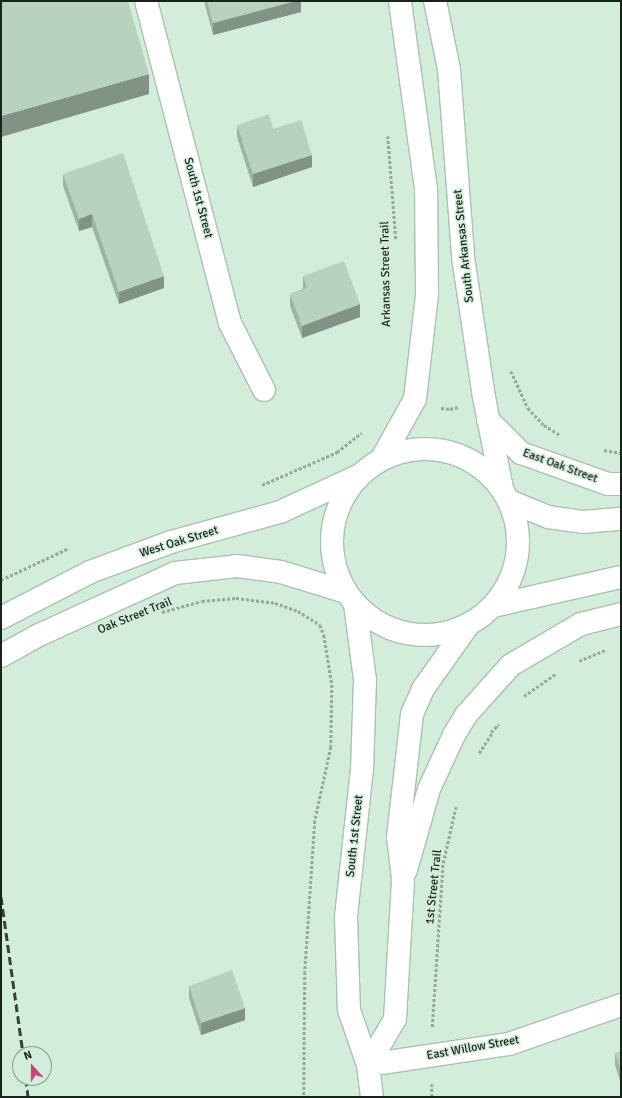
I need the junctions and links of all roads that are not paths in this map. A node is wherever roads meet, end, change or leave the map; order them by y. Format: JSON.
{"nodes":[{"id":1,"x":146,"y":1,"type":"edge"},
{"id":2,"x":400,"y":1,"type":"edge"},
{"id":3,"x":435,"y":1,"type":"edge"},
{"id":4,"x":264,"y":390,"type":"dead end"},
{"id":5,"x":488,"y":420,"type":"junction"},
{"id":6,"x":381,"y":460,"type":"junction"},
{"id":7,"x":361,"y":475,"type":"junction"},
{"id":8,"x":621,"y":484,"type":"edge"},
{"id":9,"x":506,"y":495,"type":"junction"},
{"id":10,"x":621,"y":519,"type":"edge"},
{"id":11,"x":621,"y":577,"type":"edge"},
{"id":12,"x":351,"y":598,"type":"junction"},
{"id":13,"x":493,"y":606,"type":"junction"},
{"id":14,"x":621,"y":614,"type":"edge"},
{"id":15,"x":1,"y":618,"type":"edge"},
{"id":16,"x":469,"y":624,"type":"junction"},
{"id":17,"x":1,"y":656,"type":"edge"},
{"id":18,"x":404,"y":879,"type":"junction"},
{"id":19,"x":621,"y":1005,"type":"edge"},
{"id":20,"x":368,"y":1065,"type":"junction"},
{"id":21,"x":372,"y":1097,"type":"edge"}],
"edges":[{"from":1,"to":4,"type":"street","name":"South 1st Street"},
{"from":2,"to":6,"type":"street"},
{"from":3,"to":5,"type":"street","name":"South Arkansas Street"},
{"from":5,"to":8,"type":"street","name":"East Oak Street"},
{"from":5,"to":9,"type":"street","name":"South Arkansas Street"},
{"from":6,"to":7,"type":"street"},
{"from":6,"to":9,"type":"street"},
{"from":7,"to":12,"type":"street"},
{"from":7,"to":15,"type":"street","name":"West Oak Street"},
{"from":9,"to":10,"type":"street"},
{"from":9,"to":13,"type":"street","name":"South Arkansas Street"},
{"from":11,"to":13,"type":"street"},
{"from":12,"to":16,"type":"street"},
{"from":12,"to":17,"type":"street"},
{"from":12,"to":20,"type":"street","name":"South 1st Street"},
{"from":13,"to":16,"type":"street"},
{"from":14,"to":18,"type":"street"},
{"from":16,"to":18,"type":"street"},
{"from":18,"to":20,"type":"street"},
{"from":19,"to":20,"type":"street","name":"East Willow Street"},
{"from":20,"to":21,"type":"street","name":"South 1st Street"}]}
